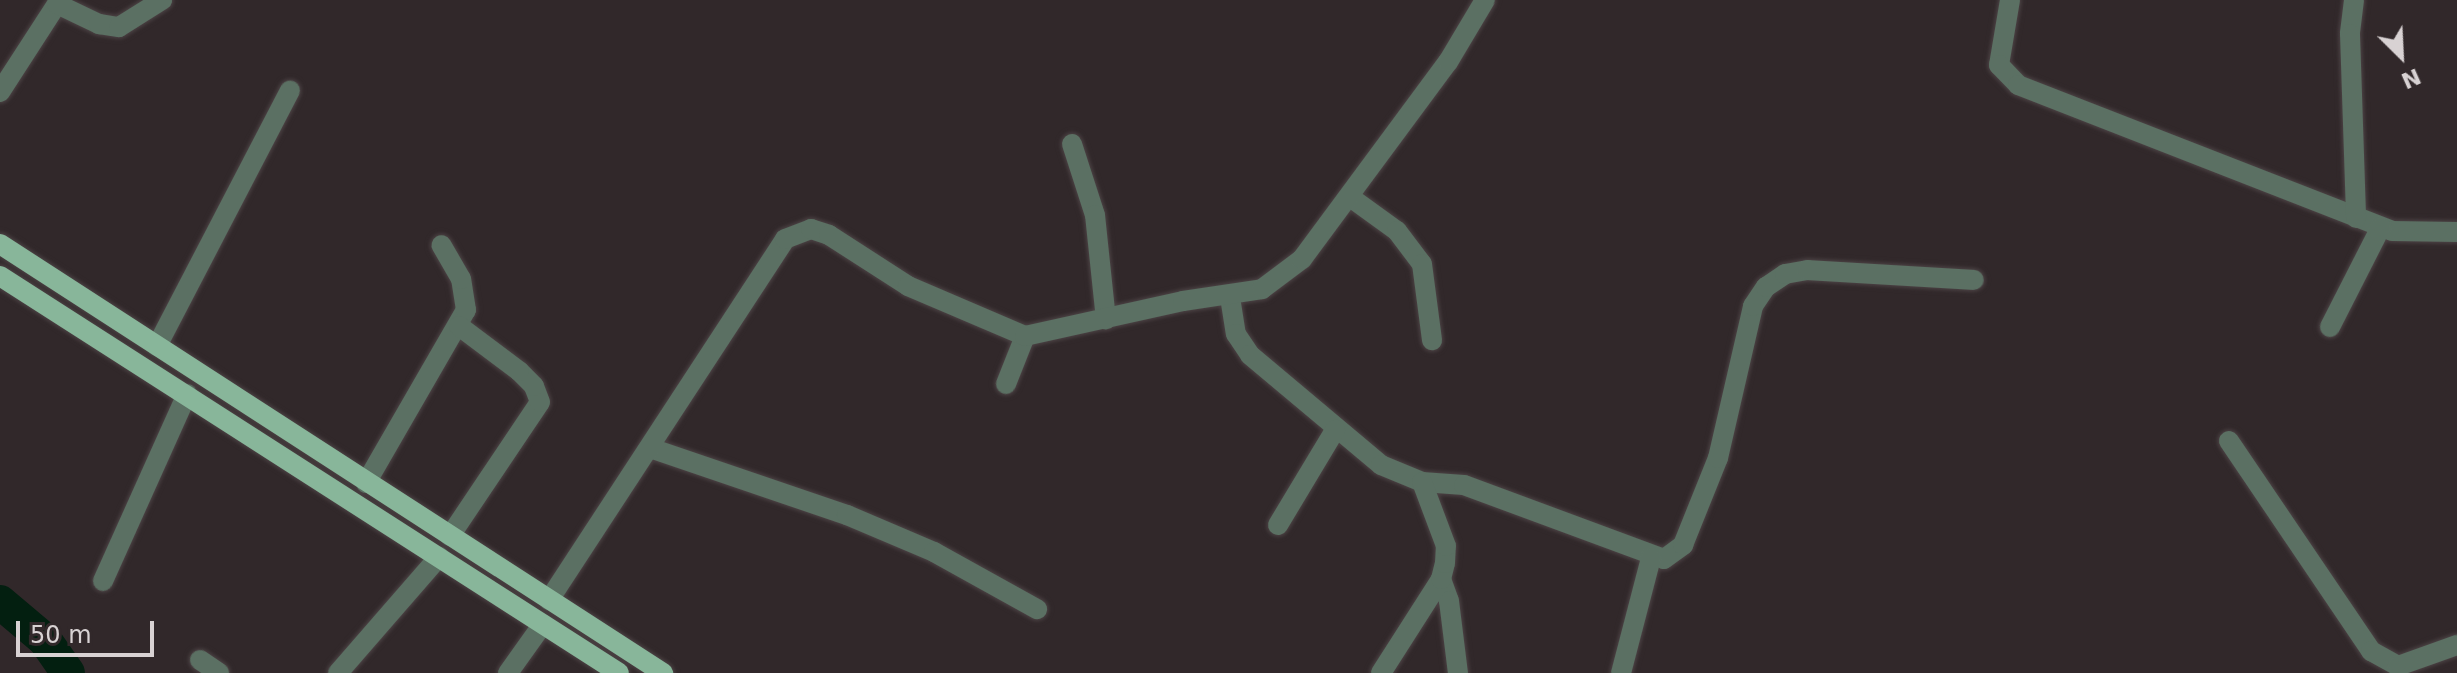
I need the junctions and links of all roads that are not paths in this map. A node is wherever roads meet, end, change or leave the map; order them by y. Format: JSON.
{"nodes":[{"id":1,"x":162,"y":0,"type":"edge"},
{"id":2,"x":1485,"y":0,"type":"edge"},
{"id":3,"x":2010,"y":0,"type":"edge"},
{"id":4,"x":2354,"y":0,"type":"edge"},
{"id":5,"x":290,"y":90,"type":"dead end"},
{"id":6,"x":0,"y":92,"type":"edge"},
{"id":7,"x":1072,"y":144,"type":"dead end"},
{"id":8,"x":1350,"y":197,"type":"junction"},
{"id":9,"x":2356,"y":218,"type":"junction"},
{"id":10,"x":2381,"y":227,"type":"junction"},
{"id":11,"x":2457,"y":232,"type":"edge"},
{"id":12,"x":0,"y":244,"type":"edge"},
{"id":13,"x":441,"y":245,"type":"dead end"},
{"id":14,"x":0,"y":276,"type":"edge"},
{"id":15,"x":1974,"y":280,"type":"dead end"},
{"id":16,"x":1230,"y":297,"type":"junction"},
{"id":17,"x":1106,"y":319,"type":"junction"},
{"id":18,"x":459,"y":326,"type":"junction"},
{"id":19,"x":2330,"y":327,"type":"dead end"},
{"id":20,"x":1025,"y":336,"type":"junction"},
{"id":21,"x":1432,"y":340,"type":"dead end"},
{"id":22,"x":157,"y":346,"type":"junction"},
{"id":23,"x":1006,"y":384,"type":"dead end"},
{"id":24,"x":187,"y":394,"type":"junction"},
{"id":25,"x":1335,"y":430,"type":"junction"},
{"id":26,"x":2229,"y":441,"type":"dead end"},
{"id":27,"x":650,"y":448,"type":"junction"},
{"id":28,"x":1422,"y":482,"type":"junction"},
{"id":29,"x":366,"y":483,"type":"junction"},
{"id":30,"x":1278,"y":525,"type":"dead end"},
{"id":31,"x":450,"y":536,"type":"junction"},
{"id":32,"x":439,"y":557,"type":"junction"},
{"id":33,"x":1651,"y":558,"type":"junction"},
{"id":34,"x":1441,"y":579,"type":"junction"},
{"id":35,"x":103,"y":581,"type":"dead end"},
{"id":36,"x":549,"y":600,"type":"junction"},
{"id":37,"x":1037,"y":609,"type":"dead end"},
{"id":38,"x":543,"y":624,"type":"junction"},
{"id":39,"x":2457,"y":645,"type":"edge"},
{"id":40,"x":200,"y":660,"type":"dead end"},
{"id":41,"x":219,"y":673,"type":"edge"},
{"id":42,"x":338,"y":673,"type":"edge"},
{"id":43,"x":508,"y":673,"type":"edge"},
{"id":44,"x":619,"y":673,"type":"edge"},
{"id":45,"x":663,"y":673,"type":"edge"},
{"id":46,"x":1381,"y":673,"type":"edge"},
{"id":47,"x":1458,"y":673,"type":"edge"},
{"id":48,"x":1621,"y":673,"type":"edge"}],
"edges":[{"from":1,"to":6,"type":"street"},
{"from":2,"to":8,"type":"street"},
{"from":3,"to":9,"type":"street"},
{"from":4,"to":9,"type":"street"},
{"from":5,"to":22,"type":"street"},
{"from":7,"to":17,"type":"street"},
{"from":8,"to":16,"type":"street"},
{"from":8,"to":21,"type":"street"},
{"from":9,"to":10,"type":"street"},
{"from":10,"to":11,"type":"street"},
{"from":10,"to":19,"type":"street"},
{"from":12,"to":22,"type":"main road"},
{"from":13,"to":18,"type":"street"},
{"from":14,"to":24,"type":"main road"},
{"from":15,"to":33,"type":"street"},
{"from":16,"to":17,"type":"street"},
{"from":16,"to":25,"type":"street"},
{"from":17,"to":20,"type":"street"},
{"from":18,"to":29,"type":"street"},
{"from":18,"to":31,"type":"street"},
{"from":20,"to":23,"type":"street"},
{"from":20,"to":27,"type":"street"},
{"from":22,"to":29,"type":"main road"},
{"from":24,"to":32,"type":"main road"},
{"from":24,"to":35,"type":"street"},
{"from":25,"to":28,"type":"street"},
{"from":25,"to":30,"type":"street"},
{"from":26,"to":39,"type":"street"},
{"from":27,"to":36,"type":"street"},
{"from":27,"to":37,"type":"street"},
{"from":28,"to":33,"type":"street"},
{"from":28,"to":34,"type":"street"},
{"from":29,"to":31,"type":"main road"},
{"from":31,"to":36,"type":"main road"},
{"from":32,"to":38,"type":"main road"},
{"from":32,"to":42,"type":"street"},
{"from":33,"to":48,"type":"street"},
{"from":34,"to":46,"type":"street"},
{"from":34,"to":47,"type":"street"},
{"from":36,"to":45,"type":"main road"},
{"from":38,"to":43,"type":"street"},
{"from":38,"to":44,"type":"main road"},
{"from":40,"to":41,"type":"street"}]}
